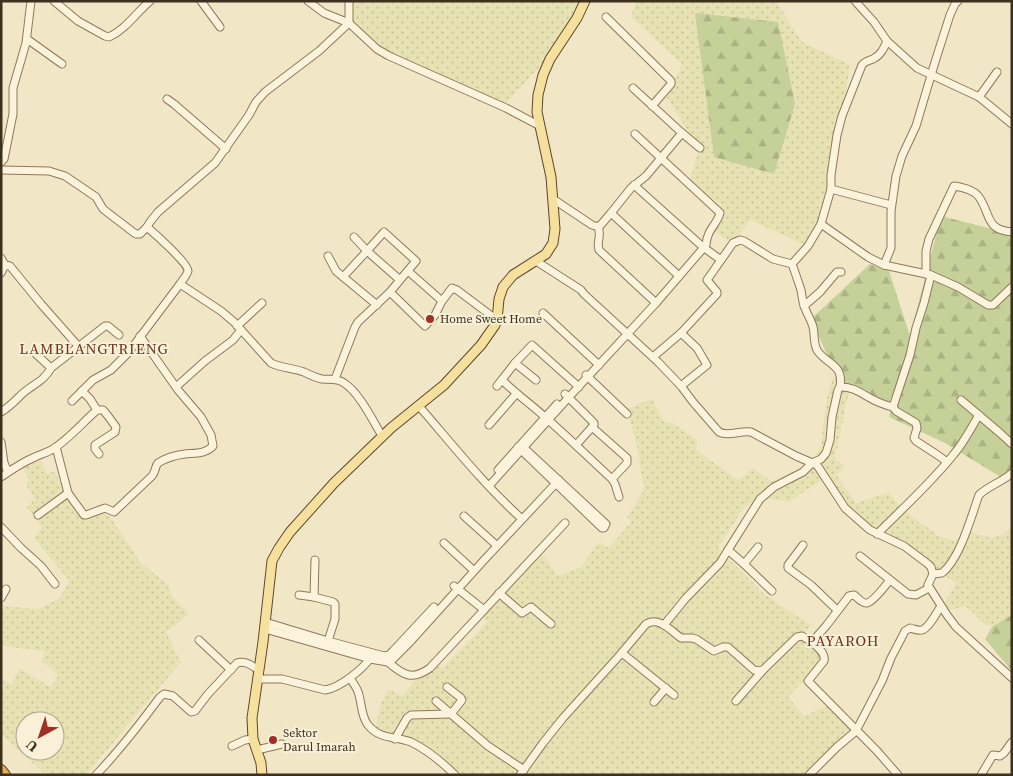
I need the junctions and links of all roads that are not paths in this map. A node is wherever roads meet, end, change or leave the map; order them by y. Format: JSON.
{"nodes":[{"id":1,"x":31,"y":1,"type":"edge"},
{"id":2,"x":54,"y":1,"type":"edge"},
{"id":3,"x":150,"y":1,"type":"edge"},
{"id":4,"x":201,"y":1,"type":"edge"},
{"id":5,"x":308,"y":1,"type":"edge"},
{"id":6,"x":349,"y":1,"type":"edge"},
{"id":7,"x":585,"y":1,"type":"edge"},
{"id":8,"x":855,"y":1,"type":"edge"},
{"id":9,"x":958,"y":1,"type":"edge"},
{"id":10,"x":606,"y":17,"type":"dead end"},
{"id":11,"x":349,"y":23,"type":"junction"},
{"id":12,"x":220,"y":27,"type":"dead end"},
{"id":13,"x":27,"y":39,"type":"junction"},
{"id":14,"x":887,"y":41,"type":"junction"},
{"id":15,"x":62,"y":64,"type":"dead end"},
{"id":16,"x":996,"y":72,"type":"dead end"},
{"id":17,"x":931,"y":75,"type":"junction"},
{"id":18,"x":633,"y":88,"type":"dead end"},
{"id":19,"x":979,"y":98,"type":"junction"},
{"id":20,"x":167,"y":99,"type":"dead end"},
{"id":21,"x":652,"y":106,"type":"junction"},
{"id":22,"x":1012,"y":124,"type":"edge"},
{"id":23,"x":540,"y":126,"type":"junction"},
{"id":24,"x":682,"y":133,"type":"junction"},
{"id":25,"x":635,"y":134,"type":"dead end"},
{"id":26,"x":700,"y":148,"type":"dead end"},
{"id":27,"x":226,"y":149,"type":"junction"},
{"id":28,"x":661,"y":159,"type":"junction"},
{"id":29,"x":1,"y":162,"type":"edge"},
{"id":30,"x":1,"y":170,"type":"edge"},
{"id":31,"x":636,"y":183,"type":"junction"},
{"id":32,"x":831,"y":189,"type":"junction"},
{"id":33,"x":554,"y":199,"type":"junction"},
{"id":34,"x":891,"y":205,"type":"junction"},
{"id":35,"x":611,"y":213,"type":"junction"},
{"id":36,"x":822,"y":224,"type":"junction"},
{"id":37,"x":598,"y":226,"type":"junction"},
{"id":38,"x":147,"y":227,"type":"junction"},
{"id":39,"x":1012,"y":232,"type":"edge"},
{"id":40,"x":354,"y":237,"type":"dead end"},
{"id":41,"x":704,"y":243,"type":"junction"},
{"id":42,"x":367,"y":251,"type":"junction"},
{"id":43,"x":328,"y":256,"type":"dead end"},
{"id":44,"x":1,"y":258,"type":"edge"},
{"id":45,"x":721,"y":260,"type":"junction"},
{"id":46,"x":536,"y":261,"type":"junction"},
{"id":47,"x":792,"y":264,"type":"junction"},
{"id":48,"x":5,"y":265,"type":"junction"},
{"id":49,"x":884,"y":265,"type":"junction"},
{"id":50,"x":408,"y":271,"type":"junction"},
{"id":51,"x":841,"y":272,"type":"dead end"},
{"id":52,"x":1,"y":273,"type":"edge"},
{"id":53,"x":678,"y":274,"type":"junction"},
{"id":54,"x":928,"y":275,"type":"junction"},
{"id":55,"x":343,"y":277,"type":"junction"},
{"id":56,"x":400,"y":280,"type":"junction"},
{"id":57,"x":180,"y":284,"type":"junction"},
{"id":58,"x":1012,"y":287,"type":"edge"},
{"id":59,"x":390,"y":292,"type":"junction"},
{"id":60,"x":442,"y":301,"type":"junction"},
{"id":61,"x":654,"y":302,"type":"junction"},
{"id":62,"x":262,"y":303,"type":"dead end"},
{"id":63,"x":377,"y":305,"type":"junction"},
{"id":64,"x":804,"y":306,"type":"junction"},
{"id":65,"x":543,"y":313,"type":"dead end"},
{"id":66,"x":497,"y":320,"type":"junction"},
{"id":67,"x":239,"y":328,"type":"junction"},
{"id":68,"x":627,"y":331,"type":"junction"},
{"id":69,"x":681,"y":333,"type":"junction"},
{"id":70,"x":119,"y":335,"type":"dead end"},
{"id":71,"x":140,"y":336,"type":"junction"},
{"id":72,"x":78,"y":347,"type":"junction"},
{"id":73,"x":36,"y":354,"type":"dead end"},
{"id":74,"x":651,"y":355,"type":"junction"},
{"id":75,"x":516,"y":363,"type":"junction"},
{"id":76,"x":597,"y":364,"type":"junction"},
{"id":77,"x":51,"y":368,"type":"junction"},
{"id":78,"x":586,"y":375,"type":"junction"},
{"id":79,"x":335,"y":380,"type":"junction"},
{"id":80,"x":536,"y":380,"type":"dead end"},
{"id":81,"x":577,"y":385,"type":"junction"},
{"id":82,"x":176,"y":386,"type":"junction"},
{"id":83,"x":681,"y":386,"type":"junction"},
{"id":84,"x":840,"y":387,"type":"junction"},
{"id":85,"x":82,"y":390,"type":"junction"},
{"id":86,"x":516,"y":394,"type":"junction"},
{"id":87,"x":567,"y":396,"type":"junction"},
{"id":88,"x":961,"y":400,"type":"dead end"},
{"id":89,"x":72,"y":401,"type":"dead end"},
{"id":90,"x":420,"y":404,"type":"junction"},
{"id":91,"x":893,"y":407,"type":"junction"},
{"id":92,"x":97,"y":410,"type":"junction"},
{"id":93,"x":1,"y":412,"type":"edge"},
{"id":94,"x":627,"y":414,"type":"dead end"},
{"id":95,"x":979,"y":415,"type":"junction"},
{"id":96,"x":547,"y":419,"type":"junction"},
{"id":97,"x":489,"y":425,"type":"dead end"},
{"id":98,"x":592,"y":427,"type":"junction"},
{"id":99,"x":382,"y":436,"type":"junction"},
{"id":100,"x":1,"y":442,"type":"edge"},
{"id":101,"x":1012,"y":444,"type":"edge"},
{"id":102,"x":576,"y":445,"type":"junction"},
{"id":103,"x":56,"y":447,"type":"junction"},
{"id":104,"x":521,"y":447,"type":"junction"},
{"id":105,"x":99,"y":454,"type":"dead end"},
{"id":106,"x":947,"y":462,"type":"junction"},
{"id":107,"x":812,"y":463,"type":"junction"},
{"id":108,"x":8,"y":472,"type":"junction"},
{"id":109,"x":1012,"y":473,"type":"edge"},
{"id":110,"x":1,"y":477,"type":"edge"},
{"id":111,"x":612,"y":479,"type":"junction"},
{"id":112,"x":556,"y":480,"type":"junction"},
{"id":113,"x":490,"y":483,"type":"junction"},
{"id":114,"x":68,"y":493,"type":"junction"},
{"id":115,"x":619,"y":497,"type":"dead end"},
{"id":116,"x":38,"y":515,"type":"dead end"},
{"id":117,"x":464,"y":516,"type":"dead end"},
{"id":118,"x":522,"y":516,"type":"junction"},
{"id":119,"x":566,"y":523,"type":"dead end"},
{"id":120,"x":1,"y":527,"type":"edge"},
{"id":121,"x":876,"y":534,"type":"junction"},
{"id":122,"x":444,"y":543,"type":"dead end"},
{"id":123,"x":494,"y":543,"type":"junction"},
{"id":124,"x":803,"y":546,"type":"dead end"},
{"id":125,"x":758,"y":547,"type":"dead end"},
{"id":126,"x":728,"y":550,"type":"junction"},
{"id":127,"x":860,"y":556,"type":"dead end"},
{"id":128,"x":315,"y":560,"type":"dead end"},
{"id":129,"x":744,"y":564,"type":"junction"},
{"id":130,"x":471,"y":568,"type":"junction"},
{"id":131,"x":933,"y":574,"type":"junction"},
{"id":132,"x":890,"y":580,"type":"junction"},
{"id":133,"x":55,"y":584,"type":"dead end"},
{"id":134,"x":928,"y":586,"type":"junction"},
{"id":135,"x":456,"y":588,"type":"junction"},
{"id":136,"x":6,"y":589,"type":"dead end"},
{"id":137,"x":772,"y":591,"type":"dead end"},
{"id":138,"x":500,"y":593,"type":"junction"},
{"id":139,"x":300,"y":595,"type":"dead end"},
{"id":140,"x":314,"y":597,"type":"junction"},
{"id":141,"x":1,"y":598,"type":"edge"},
{"id":142,"x":941,"y":606,"type":"junction"},
{"id":143,"x":483,"y":610,"type":"junction"},
{"id":144,"x":837,"y":610,"type":"junction"},
{"id":145,"x":552,"y":624,"type":"dead end"},
{"id":146,"x":265,"y":625,"type":"junction"},
{"id":147,"x":664,"y":625,"type":"junction"},
{"id":148,"x":199,"y":640,"type":"dead end"},
{"id":149,"x":328,"y":641,"type":"junction"},
{"id":150,"x":812,"y":642,"type":"junction"},
{"id":151,"x":622,"y":652,"type":"junction"},
{"id":152,"x":372,"y":656,"type":"junction"},
{"id":153,"x":388,"y":662,"type":"junction"},
{"id":154,"x":231,"y":670,"type":"junction"},
{"id":155,"x":762,"y":670,"type":"junction"},
{"id":156,"x":258,"y":674,"type":"junction"},
{"id":157,"x":350,"y":678,"type":"junction"},
{"id":158,"x":1012,"y":678,"type":"edge"},
{"id":159,"x":447,"y":687,"type":"dead end"},
{"id":160,"x":666,"y":688,"type":"junction"},
{"id":161,"x":674,"y":695,"type":"dead end"},
{"id":162,"x":436,"y":701,"type":"dead end"},
{"id":163,"x":736,"y":701,"type":"dead end"},
{"id":164,"x":654,"y":702,"type":"dead end"},
{"id":165,"x":451,"y":714,"type":"junction"},
{"id":166,"x":856,"y":730,"type":"junction"},
{"id":167,"x":253,"y":738,"type":"junction"},
{"id":168,"x":394,"y":739,"type":"junction"},
{"id":169,"x":1012,"y":742,"type":"edge"},
{"id":170,"x":282,"y":744,"type":"dead end"},
{"id":171,"x":232,"y":746,"type":"dead end"},
{"id":172,"x":257,"y":750,"type":"junction"},
{"id":173,"x":1,"y":770,"type":"edge"},
{"id":174,"x":522,"y":772,"type":"edge"},
{"id":175,"x":5,"y":775,"type":"edge"},
{"id":176,"x":96,"y":775,"type":"edge"},
{"id":177,"x":262,"y":775,"type":"edge"},
{"id":178,"x":455,"y":775,"type":"edge"},
{"id":179,"x":809,"y":775,"type":"edge"},
{"id":180,"x":898,"y":775,"type":"edge"},
{"id":181,"x":982,"y":775,"type":"edge"}],
"edges":[{"from":1,"to":13,"type":"street"},
{"from":2,"to":3,"type":"street"},
{"from":4,"to":12,"type":"street"},
{"from":5,"to":11,"type":"street"},
{"from":6,"to":11,"type":"street"},
{"from":7,"to":23,"type":"main road"},
{"from":8,"to":14,"type":"street"},
{"from":9,"to":17,"type":"street"},
{"from":10,"to":21,"type":"street"},
{"from":11,"to":23,"type":"street"},
{"from":11,"to":27,"type":"street"},
{"from":13,"to":15,"type":"street"},
{"from":13,"to":29,"type":"street"},
{"from":14,"to":17,"type":"street"},
{"from":14,"to":32,"type":"street"},
{"from":16,"to":19,"type":"street"},
{"from":17,"to":19,"type":"street"},
{"from":17,"to":34,"type":"street"},
{"from":18,"to":21,"type":"street"},
{"from":19,"to":22,"type":"street"},
{"from":20,"to":27,"type":"street"},
{"from":21,"to":24,"type":"street"},
{"from":23,"to":33,"type":"main road"},
{"from":24,"to":26,"type":"street"},
{"from":24,"to":28,"type":"street"},
{"from":25,"to":28,"type":"street"},
{"from":27,"to":38,"type":"street"},
{"from":28,"to":31,"type":"street"},
{"from":28,"to":41,"type":"street"},
{"from":30,"to":38,"type":"street"},
{"from":31,"to":35,"type":"street"},
{"from":31,"to":41,"type":"street"},
{"from":32,"to":34,"type":"street"},
{"from":32,"to":36,"type":"street"},
{"from":33,"to":37,"type":"street"},
{"from":33,"to":46,"type":"main road"},
{"from":34,"to":49,"type":"street"},
{"from":35,"to":37,"type":"street"},
{"from":35,"to":53,"type":"street"},
{"from":36,"to":47,"type":"street"},
{"from":36,"to":49,"type":"street"},
{"from":37,"to":61,"type":"street"},
{"from":38,"to":57,"type":"street"},
{"from":39,"to":54,"type":"street"},
{"from":40,"to":42,"type":"street"},
{"from":41,"to":45,"type":"street"},
{"from":41,"to":53,"type":"street"},
{"from":42,"to":50,"type":"street"},
{"from":42,"to":55,"type":"street"},
{"from":42,"to":56,"type":"street"},
{"from":43,"to":55,"type":"street"},
{"from":44,"to":48,"type":"street"},
{"from":45,"to":47,"type":"street"},
{"from":45,"to":69,"type":"street"},
{"from":46,"to":66,"type":"main road"},
{"from":46,"to":68,"type":"street"},
{"from":47,"to":64,"type":"street"},
{"from":48,"to":52,"type":"street"},
{"from":48,"to":72,"type":"street"},
{"from":49,"to":54,"type":"street"},
{"from":50,"to":56,"type":"street"},
{"from":50,"to":60,"type":"street"},
{"from":51,"to":64,"type":"street"},
{"from":53,"to":61,"type":"street"},
{"from":54,"to":58,"type":"street"},
{"from":54,"to":91,"type":"street"},
{"from":55,"to":63,"type":"street"},
{"from":56,"to":59,"type":"street"},
{"from":57,"to":67,"type":"street"},
{"from":57,"to":71,"type":"street"},
{"from":59,"to":60,"type":"street"},
{"from":59,"to":63,"type":"street"},
{"from":60,"to":66,"type":"street"},
{"from":61,"to":68,"type":"street"},
{"from":62,"to":67,"type":"street"},
{"from":63,"to":79,"type":"street"},
{"from":64,"to":84,"type":"street"},
{"from":65,"to":76,"type":"street"},
{"from":66,"to":90,"type":"main road"},
{"from":67,"to":79,"type":"street"},
{"from":67,"to":82,"type":"street"},
{"from":68,"to":74,"type":"street"},
{"from":68,"to":76,"type":"street"},
{"from":69,"to":74,"type":"street"},
{"from":69,"to":83,"type":"street"},
{"from":70,"to":72,"type":"street"},
{"from":71,"to":82,"type":"street"},
{"from":71,"to":85,"type":"street"},
{"from":72,"to":77,"type":"street"},
{"from":73,"to":77,"type":"street"},
{"from":74,"to":83,"type":"street"},
{"from":75,"to":80,"type":"street"},
{"from":75,"to":81,"type":"street"},
{"from":75,"to":86,"type":"street"},
{"from":76,"to":78,"type":"street"},
{"from":77,"to":93,"type":"street"},
{"from":78,"to":81,"type":"street"},
{"from":78,"to":94,"type":"street"},
{"from":79,"to":99,"type":"street"},
{"from":81,"to":87,"type":"street"},
{"from":82,"to":114,"type":"street"},
{"from":83,"to":107,"type":"street"},
{"from":84,"to":91,"type":"street"},
{"from":84,"to":107,"type":"street"},
{"from":85,"to":89,"type":"street"},
{"from":85,"to":92,"type":"street"},
{"from":86,"to":96,"type":"street"},
{"from":86,"to":97,"type":"street"},
{"from":87,"to":96,"type":"street"},
{"from":87,"to":98,"type":"street"},
{"from":88,"to":95,"type":"street"},
{"from":90,"to":99,"type":"main road"},
{"from":90,"to":113,"type":"street"},
{"from":91,"to":106,"type":"street"},
{"from":92,"to":103,"type":"street"},
{"from":92,"to":105,"type":"street"},
{"from":95,"to":101,"type":"street"},
{"from":95,"to":106,"type":"street"},
{"from":96,"to":102,"type":"street"},
{"from":96,"to":104,"type":"street"},
{"from":98,"to":102,"type":"street"},
{"from":98,"to":111,"type":"street"},
{"from":99,"to":146,"type":"main road"},
{"from":100,"to":108,"type":"street"},
{"from":102,"to":111,"type":"street"},
{"from":103,"to":108,"type":"street"},
{"from":103,"to":114,"type":"street"},
{"from":104,"to":112,"type":"street"},
{"from":104,"to":113,"type":"street"},
{"from":106,"to":121,"type":"street"},
{"from":107,"to":121,"type":"street"},
{"from":107,"to":126,"type":"street"},
{"from":108,"to":110,"type":"street"},
{"from":109,"to":131,"type":"street"},
{"from":111,"to":115,"type":"street"},
{"from":112,"to":112,"type":"street"},
{"from":112,"to":118,"type":"street"},
{"from":113,"to":118,"type":"street"},
{"from":114,"to":116,"type":"street"},
{"from":117,"to":123,"type":"street"},
{"from":118,"to":123,"type":"street"},
{"from":118,"to":135,"type":"street"},
{"from":119,"to":138,"type":"street"},
{"from":120,"to":133,"type":"street"},
{"from":121,"to":131,"type":"street"},
{"from":122,"to":130,"type":"street"},
{"from":123,"to":130,"type":"street"},
{"from":124,"to":144,"type":"street"},
{"from":125,"to":129,"type":"street"},
{"from":126,"to":129,"type":"street"},
{"from":126,"to":147,"type":"street"},
{"from":127,"to":132,"type":"street"},
{"from":128,"to":140,"type":"street"},
{"from":129,"to":137,"type":"street"},
{"from":130,"to":135,"type":"street"},
{"from":131,"to":134,"type":"street"},
{"from":132,"to":134,"type":"street"},
{"from":132,"to":144,"type":"street"},
{"from":134,"to":142,"type":"street"},
{"from":135,"to":143,"type":"street"},
{"from":135,"to":152,"type":"street"},
{"from":135,"to":153,"type":"street"},
{"from":136,"to":141,"type":"street"},
{"from":138,"to":143,"type":"street"},
{"from":138,"to":145,"type":"street"},
{"from":139,"to":140,"type":"street"},
{"from":140,"to":149,"type":"street"},
{"from":142,"to":158,"type":"street"},
{"from":142,"to":166,"type":"street"},
{"from":143,"to":153,"type":"street"},
{"from":144,"to":150,"type":"street"},
{"from":146,"to":149,"type":"street"},
{"from":146,"to":152,"type":"street"},
{"from":146,"to":156,"type":"main road"},
{"from":147,"to":151,"type":"street"},
{"from":147,"to":155,"type":"street"},
{"from":148,"to":154,"type":"street"},
{"from":149,"to":152,"type":"street"},
{"from":150,"to":155,"type":"street"},
{"from":150,"to":166,"type":"street"},
{"from":151,"to":160,"type":"street"},
{"from":151,"to":174,"type":"street"},
{"from":152,"to":153,"type":"street"},
{"from":152,"to":157,"type":"street"},
{"from":154,"to":156,"type":"street"},
{"from":154,"to":176,"type":"street"},
{"from":155,"to":163,"type":"street"},
{"from":156,"to":157,"type":"street"},
{"from":156,"to":167,"type":"main road"},
{"from":157,"to":168,"type":"street"},
{"from":159,"to":165,"type":"street"},
{"from":160,"to":161,"type":"street"},
{"from":160,"to":164,"type":"street"},
{"from":162,"to":165,"type":"street"},
{"from":165,"to":168,"type":"street"},
{"from":165,"to":174,"type":"street"},
{"from":166,"to":179,"type":"street"},
{"from":166,"to":180,"type":"street"},
{"from":167,"to":171,"type":"street"},
{"from":167,"to":172,"type":"main road"},
{"from":168,"to":178,"type":"street"},
{"from":169,"to":181,"type":"street"},
{"from":170,"to":172,"type":"street"},
{"from":172,"to":177,"type":"main road"},
{"from":173,"to":175,"type":"highway"}]}
